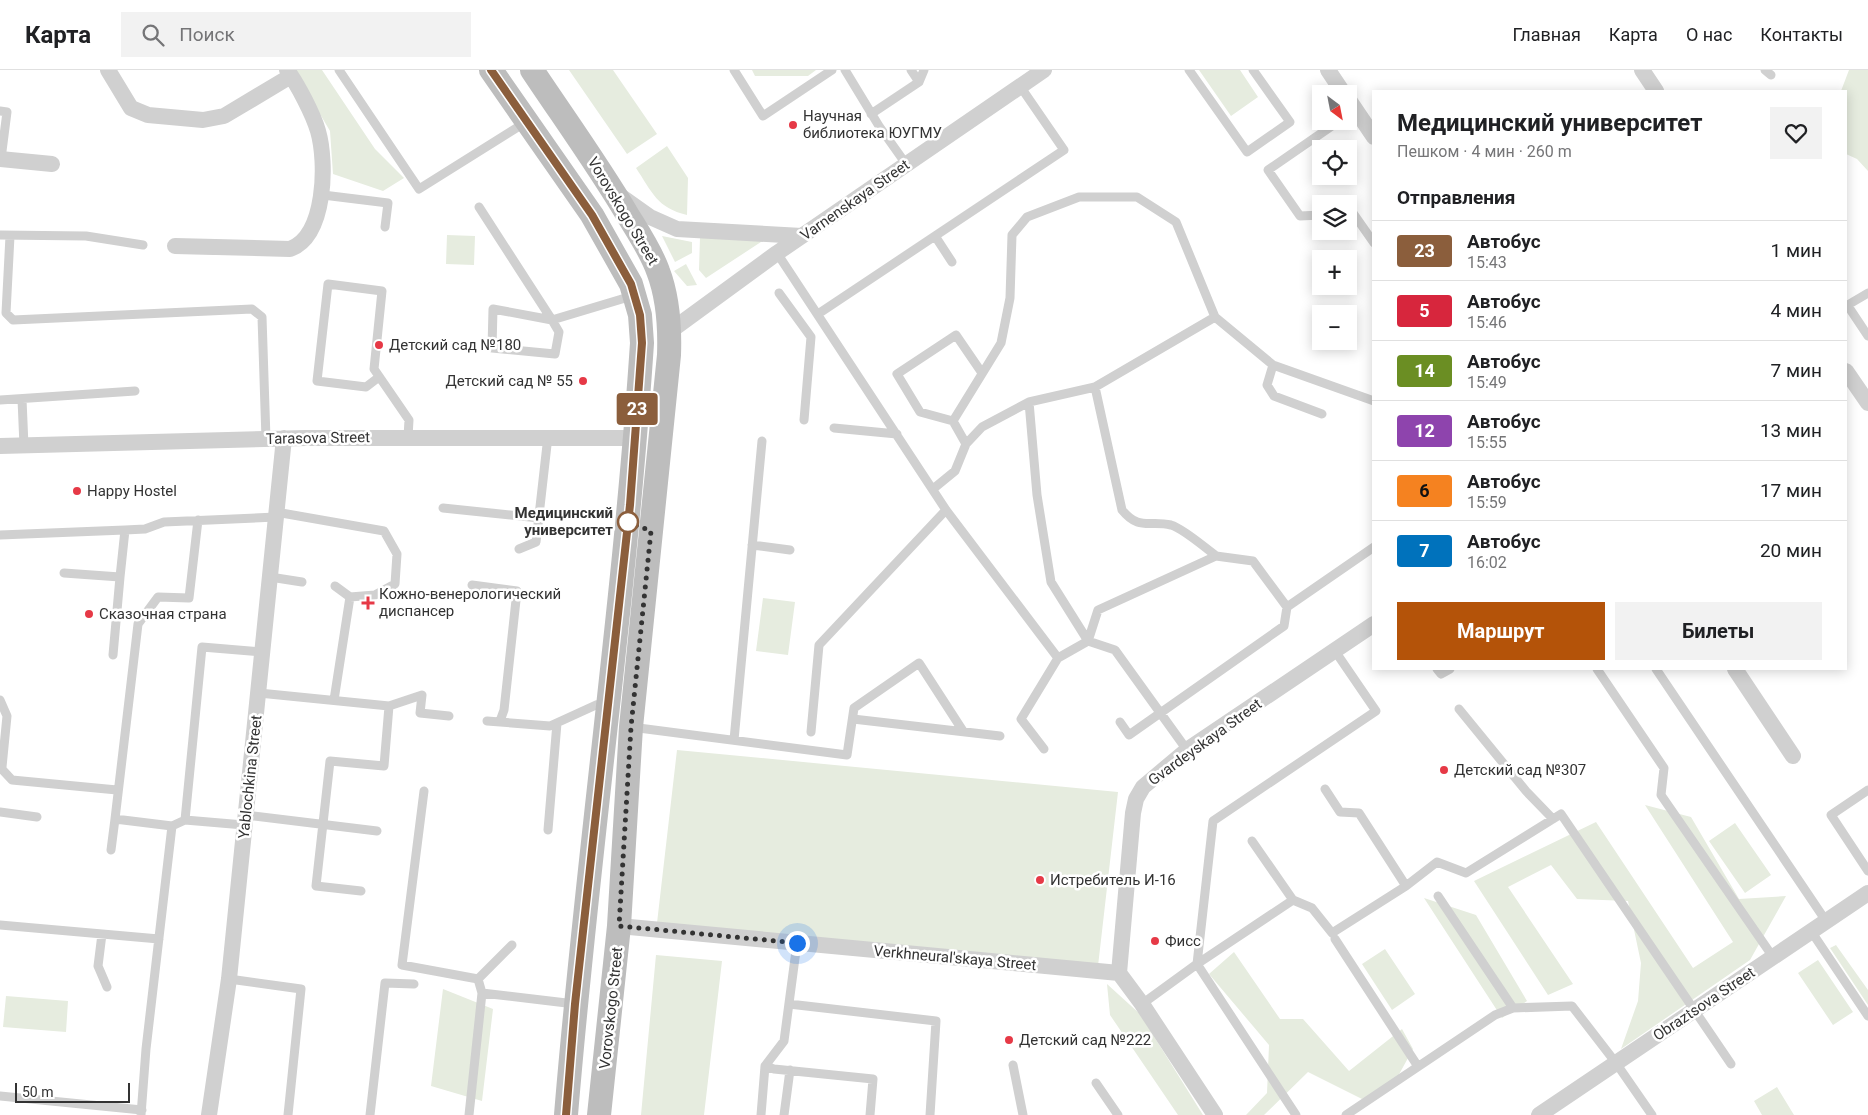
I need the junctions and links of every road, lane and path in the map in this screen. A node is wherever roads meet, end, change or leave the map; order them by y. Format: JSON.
{"nodes":[{"id":1,"x":108,"y":70,"type":"edge"},
{"id":2,"x":339,"y":70,"type":"edge"},
{"id":3,"x":491,"y":70,"type":"edge"},
{"id":4,"x":532,"y":70,"type":"edge"},
{"id":5,"x":734,"y":70,"type":"edge"},
{"id":6,"x":832,"y":70,"type":"edge"},
{"id":7,"x":845,"y":70,"type":"edge"},
{"id":8,"x":911,"y":70,"type":"edge"},
{"id":9,"x":924,"y":70,"type":"edge"},
{"id":10,"x":1044,"y":70,"type":"edge"},
{"id":11,"x":1189,"y":70,"type":"edge"},
{"id":12,"x":1253,"y":70,"type":"edge"},
{"id":13,"x":1328,"y":70,"type":"edge"},
{"id":14,"x":1642,"y":70,"type":"edge"},
{"id":15,"x":289,"y":73,"type":"edge"},
{"id":16,"x":919,"y":82,"type":"junction"},
{"id":17,"x":1338,"y":85,"type":"edge"},
{"id":18,"x":1020,"y":86,"type":"junction"},
{"id":19,"x":1655,"y":90,"type":"edge"},
{"id":20,"x":0,"y":111,"type":"edge"},
{"id":21,"x":871,"y":114,"type":"junction"},
{"id":22,"x":1358,"y":117,"type":"edge"},
{"id":23,"x":526,"y":122,"type":"junction"},
{"id":24,"x":1326,"y":130,"type":"edge"},
{"id":25,"x":1372,"y":134,"type":"edge"},
{"id":26,"x":0,"y":159,"type":"edge"},
{"id":27,"x":52,"y":164,"type":"dead end"},
{"id":28,"x":906,"y":164,"type":"junction"},
{"id":29,"x":614,"y":191,"type":"junction"},
{"id":30,"x":323,"y":196,"type":"junction"},
{"id":31,"x":478,"y":207,"type":"dead end"},
{"id":32,"x":1312,"y":215,"type":"edge"},
{"id":33,"x":1357,"y":219,"type":"edge"},
{"id":34,"x":385,"y":227,"type":"dead end"},
{"id":35,"x":0,"y":235,"type":"edge"},
{"id":36,"x":10,"y":236,"type":"junction"},
{"id":37,"x":802,"y":236,"type":"junction"},
{"id":38,"x":934,"y":236,"type":"junction"},
{"id":39,"x":1372,"y":240,"type":"edge"},
{"id":40,"x":143,"y":245,"type":"dead end"},
{"id":41,"x":175,"y":246,"type":"dead end"},
{"id":42,"x":777,"y":253,"type":"junction"},
{"id":43,"x":952,"y":262,"type":"dead end"},
{"id":44,"x":779,"y":293,"type":"dead end"},
{"id":45,"x":1868,"y":293,"type":"edge"},
{"id":46,"x":635,"y":295,"type":"junction"},
{"id":47,"x":1847,"y":306,"type":"edge"},
{"id":48,"x":818,"y":314,"type":"junction"},
{"id":49,"x":1215,"y":317,"type":"junction"},
{"id":50,"x":552,"y":320,"type":"junction"},
{"id":51,"x":826,"y":327,"type":"junction"},
{"id":52,"x":669,"y":332,"type":"junction"},
{"id":53,"x":1868,"y":336,"type":"edge"},
{"id":54,"x":811,"y":337,"type":"junction"},
{"id":55,"x":1274,"y":365,"type":"junction"},
{"id":56,"x":1847,"y":372,"type":"edge"},
{"id":57,"x":982,"y":373,"type":"junction"},
{"id":58,"x":379,"y":377,"type":"junction"},
{"id":59,"x":1095,"y":387,"type":"junction"},
{"id":60,"x":135,"y":391,"type":"dead end"},
{"id":61,"x":22,"y":399,"type":"junction"},
{"id":62,"x":0,"y":400,"type":"edge"},
{"id":63,"x":1372,"y":400,"type":"edge"},
{"id":64,"x":1029,"y":402,"type":"junction"},
{"id":65,"x":1868,"y":403,"type":"edge"},
{"id":66,"x":1322,"y":414,"type":"dead end"},
{"id":67,"x":804,"y":420,"type":"dead end"},
{"id":68,"x":952,"y":421,"type":"junction"},
{"id":69,"x":834,"y":428,"type":"dead end"},
{"id":70,"x":897,"y":434,"type":"junction"},
{"id":71,"x":548,"y":436,"type":"junction"},
{"id":72,"x":408,"y":437,"type":"junction"},
{"id":73,"x":284,"y":438,"type":"junction"},
{"id":74,"x":636,"y":438,"type":"junction"},
{"id":75,"x":266,"y":439,"type":"junction"},
{"id":76,"x":762,"y":441,"type":"dead end"},
{"id":77,"x":966,"y":444,"type":"junction"},
{"id":78,"x":0,"y":446,"type":"edge"},
{"id":79,"x":24,"y":446,"type":"junction"},
{"id":80,"x":932,"y":489,"type":"junction"},
{"id":81,"x":442,"y":508,"type":"dead end"},
{"id":82,"x":946,"y":510,"type":"junction"},
{"id":83,"x":276,"y":515,"type":"junction"},
{"id":84,"x":539,"y":518,"type":"junction"},
{"id":85,"x":198,"y":520,"type":"junction"},
{"id":86,"x":125,"y":530,"type":"junction"},
{"id":87,"x":0,"y":534,"type":"edge"},
{"id":88,"x":752,"y":545,"type":"junction"},
{"id":89,"x":1372,"y":548,"type":"edge"},
{"id":90,"x":518,"y":549,"type":"dead end"},
{"id":91,"x":790,"y":550,"type":"dead end"},
{"id":92,"x":1216,"y":556,"type":"junction"},
{"id":93,"x":64,"y":573,"type":"dead end"},
{"id":94,"x":120,"y":577,"type":"junction"},
{"id":95,"x":270,"y":577,"type":"junction"},
{"id":96,"x":302,"y":582,"type":"dead end"},
{"id":97,"x":472,"y":585,"type":"dead end"},
{"id":98,"x":334,"y":586,"type":"dead end"},
{"id":99,"x":350,"y":597,"type":"junction"},
{"id":100,"x":1287,"y":607,"type":"junction"},
{"id":101,"x":1372,"y":625,"type":"edge"},
{"id":102,"x":1088,"y":641,"type":"junction"},
{"id":103,"x":1334,"y":651,"type":"junction"},
{"id":104,"x":263,"y":652,"type":"junction"},
{"id":105,"x":112,"y":655,"type":"dead end"},
{"id":106,"x":1058,"y":658,"type":"junction"},
{"id":107,"x":1439,"y":670,"type":"edge"},
{"id":108,"x":1448,"y":670,"type":"edge"},
{"id":109,"x":1598,"y":670,"type":"edge"},
{"id":110,"x":1657,"y":670,"type":"edge"},
{"id":111,"x":1736,"y":670,"type":"edge"},
{"id":112,"x":259,"y":693,"type":"junction"},
{"id":113,"x":0,"y":700,"type":"edge"},
{"id":114,"x":334,"y":700,"type":"junction"},
{"id":115,"x":610,"y":702,"type":"junction"},
{"id":116,"x":389,"y":706,"type":"junction"},
{"id":117,"x":1459,"y":709,"type":"dead end"},
{"id":118,"x":1162,"y":714,"type":"junction"},
{"id":119,"x":449,"y":716,"type":"dead end"},
{"id":120,"x":853,"y":719,"type":"junction"},
{"id":121,"x":487,"y":720,"type":"dead end"},
{"id":122,"x":500,"y":721,"type":"junction"},
{"id":123,"x":1120,"y":722,"type":"dead end"},
{"id":124,"x":557,"y":723,"type":"junction"},
{"id":125,"x":631,"y":727,"type":"junction"},
{"id":126,"x":811,"y":732,"type":"dead end"},
{"id":127,"x":963,"y":732,"type":"junction"},
{"id":128,"x":1000,"y":736,"type":"dead end"},
{"id":129,"x":734,"y":740,"type":"junction"},
{"id":130,"x":1044,"y":749,"type":"dead end"},
{"id":131,"x":1187,"y":750,"type":"junction"},
{"id":132,"x":1793,"y":756,"type":"dead end"},
{"id":133,"x":1,"y":767,"type":"edge"},
{"id":134,"x":1326,"y":789,"type":"dead end"},
{"id":135,"x":117,"y":790,"type":"junction"},
{"id":136,"x":1868,"y":790,"type":"edge"},
{"id":137,"x":424,"y":791,"type":"dead end"},
{"id":138,"x":0,"y":812,"type":"edge"},
{"id":139,"x":37,"y":817,"type":"dead end"},
{"id":140,"x":115,"y":819,"type":"junction"},
{"id":141,"x":1553,"y":819,"type":"junction"},
{"id":142,"x":185,"y":820,"type":"junction"},
{"id":143,"x":245,"y":820,"type":"junction"},
{"id":144,"x":322,"y":824,"type":"junction"},
{"id":145,"x":172,"y":826,"type":"junction"},
{"id":146,"x":548,"y":830,"type":"dead end"},
{"id":147,"x":377,"y":831,"type":"dead end"},
{"id":148,"x":1252,"y":840,"type":"dead end"},
{"id":149,"x":111,"y":850,"type":"dead end"},
{"id":150,"x":1868,"y":871,"type":"edge"},
{"id":151,"x":1406,"y":886,"type":"junction"},
{"id":152,"x":361,"y":890,"type":"dead end"},
{"id":153,"x":1868,"y":893,"type":"edge"},
{"id":154,"x":1438,"y":896,"type":"dead end"},
{"id":155,"x":1293,"y":900,"type":"junction"},
{"id":156,"x":1826,"y":922,"type":"junction"},
{"id":157,"x":0,"y":925,"type":"edge"},
{"id":158,"x":619,"y":926,"type":"junction"},
{"id":159,"x":1811,"y":932,"type":"junction"},
{"id":160,"x":102,"y":934,"type":"junction"},
{"id":161,"x":158,"y":939,"type":"junction"},
{"id":162,"x":1335,"y":939,"type":"dead end"},
{"id":163,"x":797,"y":943,"type":"junction"},
{"id":164,"x":512,"y":945,"type":"dead end"},
{"id":165,"x":1773,"y":957,"type":"junction"},
{"id":166,"x":1197,"y":964,"type":"junction"},
{"id":167,"x":1119,"y":973,"type":"junction"},
{"id":168,"x":229,"y":979,"type":"junction"},
{"id":169,"x":478,"y":979,"type":"junction"},
{"id":170,"x":414,"y":984,"type":"dead end"},
{"id":171,"x":107,"y":987,"type":"dead end"},
{"id":172,"x":482,"y":993,"type":"junction"},
{"id":173,"x":575,"y":1004,"type":"junction"},
{"id":174,"x":789,"y":1004,"type":"junction"},
{"id":175,"x":1142,"y":1004,"type":"junction"},
{"id":176,"x":1513,"y":1008,"type":"junction"},
{"id":177,"x":1694,"y":1010,"type":"junction"},
{"id":178,"x":1868,"y":1016,"type":"edge"},
{"id":179,"x":1616,"y":1063,"type":"junction"},
{"id":180,"x":1731,"y":1064,"type":"dead end"},
{"id":181,"x":1013,"y":1065,"type":"dead end"},
{"id":182,"x":1418,"y":1065,"type":"junction"},
{"id":183,"x":765,"y":1066,"type":"junction"},
{"id":184,"x":790,"y":1070,"type":"junction"},
{"id":185,"x":1096,"y":1083,"type":"dead end"},
{"id":186,"x":0,"y":1096,"type":"edge"},
{"id":187,"x":142,"y":1113,"type":"edge"},
{"id":188,"x":210,"y":1115,"type":"edge"},
{"id":189,"x":288,"y":1115,"type":"edge"},
{"id":190,"x":370,"y":1115,"type":"edge"},
{"id":191,"x":469,"y":1115,"type":"edge"},
{"id":192,"x":566,"y":1115,"type":"edge"},
{"id":193,"x":599,"y":1115,"type":"edge"},
{"id":194,"x":761,"y":1115,"type":"edge"},
{"id":195,"x":784,"y":1115,"type":"edge"},
{"id":196,"x":870,"y":1115,"type":"edge"},
{"id":197,"x":930,"y":1115,"type":"edge"},
{"id":198,"x":1022,"y":1115,"type":"edge"},
{"id":199,"x":1118,"y":1115,"type":"edge"},
{"id":200,"x":1215,"y":1115,"type":"edge"},
{"id":201,"x":1296,"y":1115,"type":"edge"},
{"id":202,"x":1346,"y":1115,"type":"edge"},
{"id":203,"x":1539,"y":1115,"type":"edge"},
{"id":204,"x":1652,"y":1115,"type":"edge"}],
"edges":[{"from":1,"to":15,"type":"street"},
{"from":2,"to":23,"type":"lane"},
{"from":3,"to":23,"type":"main road","name":"Vorovskogo Street"},
{"from":4,"to":29,"type":"main road","name":"Vorovskogo Street"},
{"from":5,"to":6,"type":"lane"},
{"from":7,"to":21,"type":"lane"},
{"from":8,"to":16,"type":"lane"},
{"from":9,"to":16,"type":"lane"},
{"from":10,"to":18,"type":"street","name":"Varnenskaya Street"},
{"from":11,"to":12,"type":"lane"},
{"from":13,"to":17,"type":"street"},
{"from":14,"to":19,"type":"street"},
{"from":15,"to":30,"type":"street"},
{"from":16,"to":21,"type":"lane"},
{"from":18,"to":28,"type":"street","name":"Varnenskaya Street"},
{"from":18,"to":38,"type":"lane"},
{"from":20,"to":26,"type":"lane"},
{"from":21,"to":28,"type":"lane"},
{"from":22,"to":25,"type":"street"},
{"from":23,"to":46,"type":"main road","name":"Vorovskogo Street"},
{"from":24,"to":32,"type":"lane"},
{"from":26,"to":27,"type":"street"},
{"from":28,"to":37,"type":"street","name":"Varnenskaya Street"},
{"from":29,"to":37,"type":"street"},
{"from":29,"to":52,"type":"main road","name":"Vorovskogo Street"},
{"from":30,"to":34,"type":"lane"},
{"from":30,"to":41,"type":"street"},
{"from":31,"to":50,"type":"lane"},
{"from":33,"to":39,"type":"lane"},
{"from":35,"to":36,"type":"lane"},
{"from":36,"to":40,"type":"lane"},
{"from":36,"to":75,"type":"lane"},
{"from":37,"to":42,"type":"street","name":"Varnenskaya Street"},
{"from":38,"to":43,"type":"lane"},
{"from":38,"to":48,"type":"lane"},
{"from":42,"to":48,"type":"lane"},
{"from":42,"to":52,"type":"street","name":"Varnenskaya Street"},
{"from":44,"to":54,"type":"lane"},
{"from":45,"to":47,"type":"lane"},
{"from":46,"to":50,"type":"lane"},
{"from":46,"to":74,"type":"main road","name":"Vorovskogo Street"},
{"from":47,"to":53,"type":"lane"},
{"from":48,"to":51,"type":"lane"},
{"from":49,"to":55,"type":"lane"},
{"from":49,"to":57,"type":"lane"},
{"from":49,"to":59,"type":"lane"},
{"from":50,"to":50,"type":"lane"},
{"from":51,"to":54,"type":"lane"},
{"from":51,"to":70,"type":"lane"},
{"from":52,"to":125,"type":"main road","name":"Vorovskogo Street"},
{"from":54,"to":67,"type":"lane"},
{"from":55,"to":63,"type":"lane"},
{"from":55,"to":66,"type":"lane"},
{"from":56,"to":65,"type":"street"},
{"from":57,"to":68,"type":"lane"},
{"from":57,"to":68,"type":"lane"},
{"from":58,"to":58,"type":"lane"},
{"from":58,"to":72,"type":"lane"},
{"from":59,"to":64,"type":"lane"},
{"from":59,"to":92,"type":"lane"},
{"from":60,"to":61,"type":"lane"},
{"from":61,"to":62,"type":"lane"},
{"from":61,"to":79,"type":"lane"},
{"from":64,"to":77,"type":"lane"},
{"from":64,"to":102,"type":"lane"},
{"from":68,"to":77,"type":"lane"},
{"from":69,"to":70,"type":"lane"},
{"from":70,"to":80,"type":"lane"},
{"from":71,"to":72,"type":"street","name":"Tarasova Street"},
{"from":71,"to":74,"type":"street","name":"Tarasova Street"},
{"from":71,"to":84,"type":"lane"},
{"from":72,"to":73,"type":"street","name":"Tarasova Street"},
{"from":73,"to":75,"type":"street","name":"Tarasova Street"},
{"from":73,"to":83,"type":"street","name":"Yablochkina Street"},
{"from":74,"to":115,"type":"main road","name":"Vorovskogo Street"},
{"from":75,"to":79,"type":"street","name":"Tarasova Street"},
{"from":76,"to":88,"type":"lane"},
{"from":77,"to":80,"type":"lane"},
{"from":78,"to":79,"type":"street","name":"Tarasova Street"},
{"from":80,"to":82,"type":"lane"},
{"from":81,"to":84,"type":"lane"},
{"from":82,"to":106,"type":"lane"},
{"from":82,"to":126,"type":"lane"},
{"from":83,"to":85,"type":"lane"},
{"from":83,"to":95,"type":"street","name":"Yablochkina Street"},
{"from":83,"to":99,"type":"lane"},
{"from":84,"to":90,"type":"lane"},
{"from":85,"to":86,"type":"lane"},
{"from":85,"to":135,"type":"lane"},
{"from":86,"to":87,"type":"lane"},
{"from":86,"to":94,"type":"lane"},
{"from":88,"to":91,"type":"lane"},
{"from":88,"to":129,"type":"lane"},
{"from":89,"to":100,"type":"lane"},
{"from":92,"to":100,"type":"lane"},
{"from":92,"to":102,"type":"lane"},
{"from":93,"to":94,"type":"lane"},
{"from":94,"to":105,"type":"lane"},
{"from":95,"to":96,"type":"lane"},
{"from":95,"to":104,"type":"street","name":"Yablochkina Street"},
{"from":97,"to":122,"type":"lane"},
{"from":98,"to":99,"type":"lane"},
{"from":99,"to":114,"type":"lane"},
{"from":100,"to":118,"type":"lane"},
{"from":101,"to":103,"type":"street","name":"Gvardeyskaya Street"},
{"from":102,"to":106,"type":"lane"},
{"from":102,"to":118,"type":"lane"},
{"from":103,"to":131,"type":"street","name":"Gvardeyskaya Street"},
{"from":103,"to":166,"type":"lane"},
{"from":104,"to":112,"type":"street","name":"Yablochkina Street"},
{"from":104,"to":142,"type":"lane"},
{"from":106,"to":130,"type":"lane"},
{"from":107,"to":108,"type":"lane"},
{"from":109,"to":165,"type":"lane"},
{"from":110,"to":156,"type":"lane"},
{"from":111,"to":132,"type":"street"},
{"from":112,"to":114,"type":"lane"},
{"from":112,"to":143,"type":"street","name":"Yablochkina Street"},
{"from":113,"to":133,"type":"lane"},
{"from":114,"to":116,"type":"lane"},
{"from":115,"to":124,"type":"lane"},
{"from":115,"to":173,"type":"main road","name":"Vorovskogo Street"},
{"from":116,"to":119,"type":"lane"},
{"from":116,"to":144,"type":"lane"},
{"from":117,"to":141,"type":"lane"},
{"from":118,"to":123,"type":"lane"},
{"from":118,"to":131,"type":"lane"},
{"from":120,"to":127,"type":"lane"},
{"from":120,"to":127,"type":"lane"},
{"from":120,"to":129,"type":"lane"},
{"from":121,"to":122,"type":"lane"},
{"from":122,"to":124,"type":"lane"},
{"from":124,"to":146,"type":"lane"},
{"from":125,"to":129,"type":"lane"},
{"from":125,"to":158,"type":"main road","name":"Vorovskogo Street"},
{"from":127,"to":128,"type":"lane"},
{"from":131,"to":167,"type":"street","name":"Gvardeyskaya Street"},
{"from":133,"to":135,"type":"lane"},
{"from":134,"to":151,"type":"lane"},
{"from":135,"to":140,"type":"lane"},
{"from":136,"to":150,"type":"lane"},
{"from":137,"to":169,"type":"lane"},
{"from":138,"to":139,"type":"lane"},
{"from":140,"to":145,"type":"lane"},
{"from":140,"to":149,"type":"lane"},
{"from":141,"to":151,"type":"lane"},
{"from":141,"to":177,"type":"lane"},
{"from":142,"to":143,"type":"lane"},
{"from":142,"to":145,"type":"lane"},
{"from":143,"to":144,"type":"lane"},
{"from":143,"to":168,"type":"street","name":"Yablochkina Street"},
{"from":144,"to":147,"type":"lane"},
{"from":144,"to":152,"type":"lane"},
{"from":145,"to":161,"type":"lane"},
{"from":148,"to":155,"type":"lane"},
{"from":151,"to":155,"type":"lane"},
{"from":153,"to":156,"type":"street","name":"Obraztsova Street"},
{"from":154,"to":176,"type":"lane"},
{"from":155,"to":166,"type":"lane"},
{"from":156,"to":159,"type":"street","name":"Obraztsova Street"},
{"from":157,"to":160,"type":"lane"},
{"from":158,"to":163,"type":"street","name":"Verkhneural'skaya Street"},
{"from":158,"to":193,"type":"main road","name":"Vorovskogo Street"},
{"from":159,"to":165,"type":"street","name":"Obraztsova Street"},
{"from":159,"to":178,"type":"lane"},
{"from":160,"to":161,"type":"lane"},
{"from":160,"to":171,"type":"lane"},
{"from":161,"to":187,"type":"lane"},
{"from":162,"to":182,"type":"lane"},
{"from":163,"to":167,"type":"street","name":"Verkhneural'skaya Street"},
{"from":163,"to":174,"type":"lane"},
{"from":164,"to":169,"type":"lane"},
{"from":165,"to":177,"type":"street","name":"Obraztsova Street"},
{"from":166,"to":175,"type":"lane"},
{"from":166,"to":201,"type":"lane"},
{"from":167,"to":175,"type":"street"},
{"from":168,"to":188,"type":"street","name":"Yablochkina Street"},
{"from":168,"to":189,"type":"lane"},
{"from":169,"to":172,"type":"lane"},
{"from":170,"to":190,"type":"lane"},
{"from":172,"to":173,"type":"lane"},
{"from":172,"to":191,"type":"lane"},
{"from":173,"to":192,"type":"main road","name":"Vorovskogo Street"},
{"from":174,"to":183,"type":"lane"},
{"from":174,"to":197,"type":"lane"},
{"from":175,"to":200,"type":"street"},
{"from":176,"to":179,"type":"lane"},
{"from":176,"to":182,"type":"lane"},
{"from":177,"to":179,"type":"street","name":"Obraztsova Street"},
{"from":177,"to":180,"type":"lane"},
{"from":179,"to":203,"type":"street","name":"Obraztsova Street"},
{"from":179,"to":204,"type":"lane"},
{"from":181,"to":198,"type":"lane"},
{"from":182,"to":202,"type":"lane"},
{"from":183,"to":184,"type":"lane"},
{"from":183,"to":194,"type":"lane"},
{"from":184,"to":195,"type":"lane"},
{"from":184,"to":196,"type":"lane"},
{"from":185,"to":199,"type":"lane"},
{"from":186,"to":187,"type":"lane"}]}
